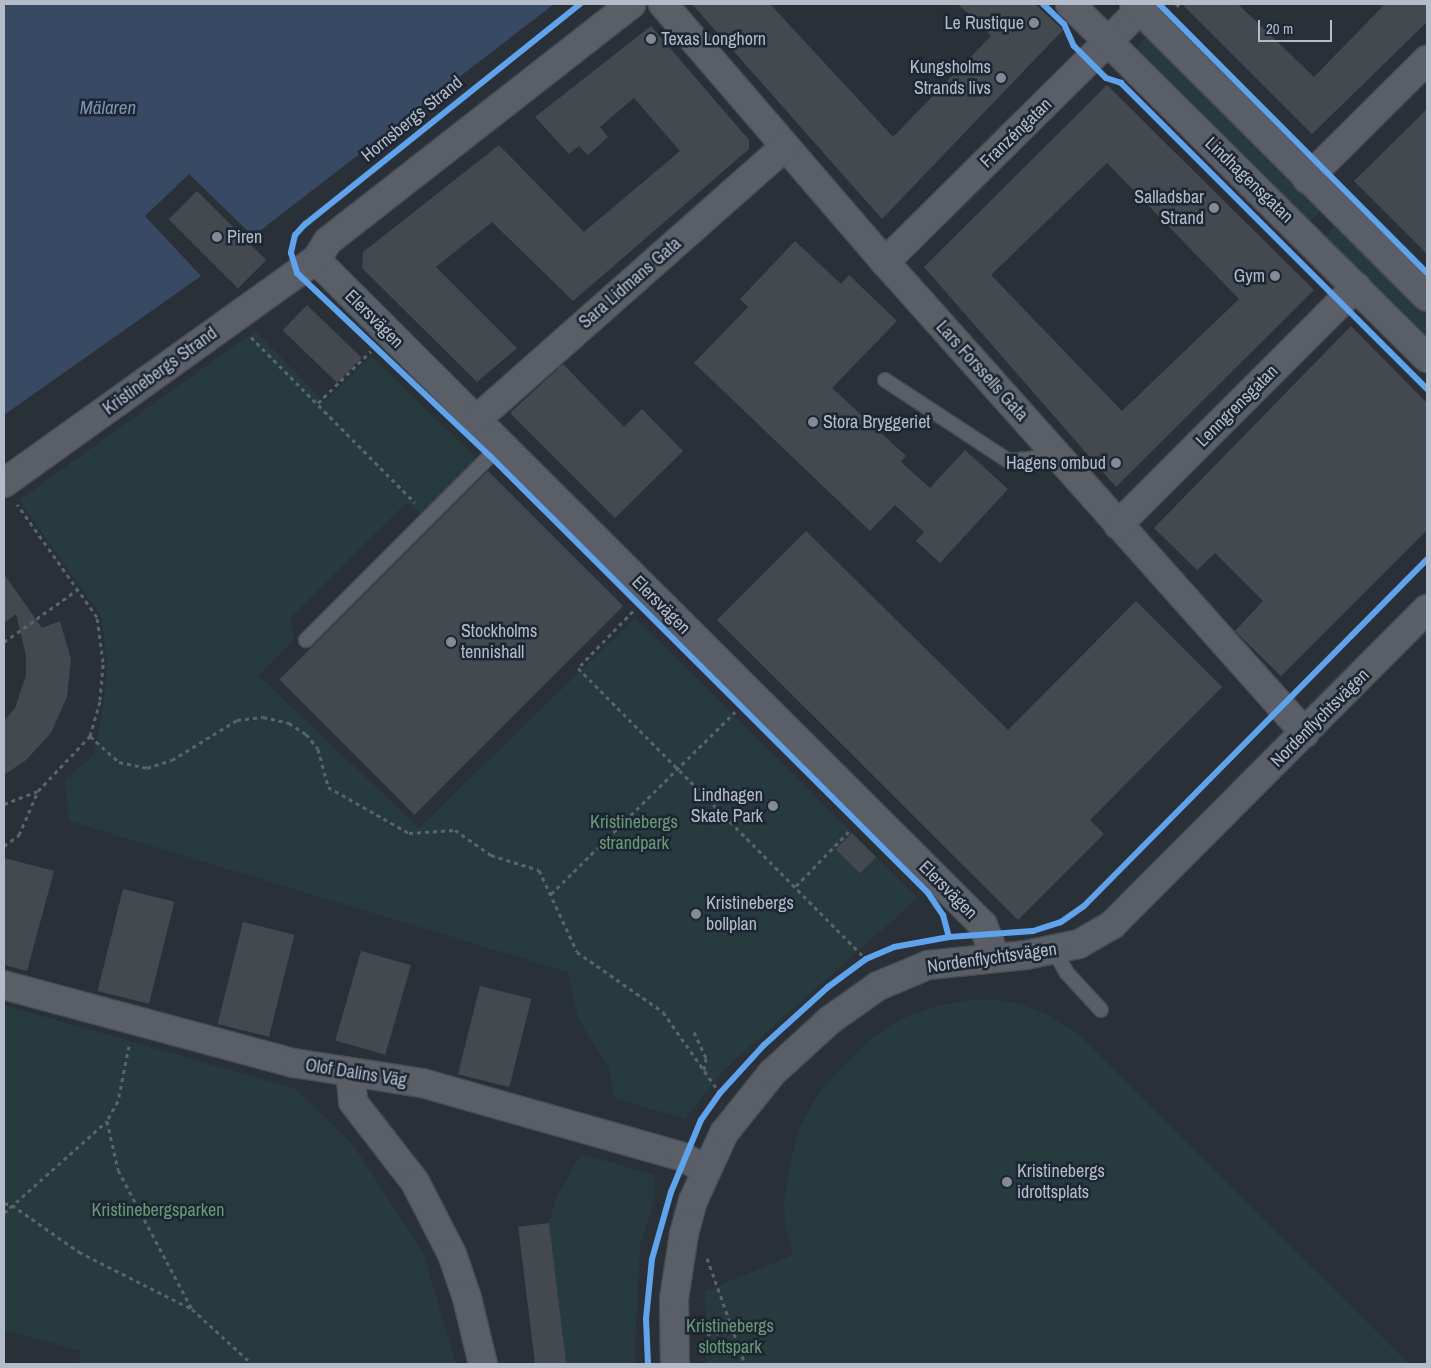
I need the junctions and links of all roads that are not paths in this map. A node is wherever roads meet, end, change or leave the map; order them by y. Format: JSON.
{"nodes":[{"id":1,"x":631,"y":4,"type":"edge"},
{"id":2,"x":664,"y":4,"type":"edge"},
{"id":3,"x":1070,"y":4,"type":"edge"},
{"id":4,"x":1140,"y":6,"type":"edge"},
{"id":5,"x":1107,"y":42,"type":"junction"},
{"id":6,"x":1427,"y":60,"type":"edge"},
{"id":7,"x":785,"y":147,"type":"junction"},
{"id":8,"x":1307,"y":179,"type":"junction"},
{"id":9,"x":316,"y":260,"type":"junction"},
{"id":10,"x":885,"y":262,"type":"junction"},
{"id":11,"x":1356,"y":287,"type":"junction"},
{"id":12,"x":1427,"y":298,"type":"edge"},
{"id":13,"x":1427,"y":358,"type":"edge"},
{"id":14,"x":885,"y":380,"type":"dead end"},
{"id":15,"x":476,"y":420,"type":"junction"},
{"id":16,"x":501,"y":445,"type":"junction"},
{"id":17,"x":1056,"y":456,"type":"junction"},
{"id":18,"x":9,"y":493,"type":"edge"},
{"id":19,"x":1118,"y":525,"type":"junction"},
{"id":20,"x":1427,"y":609,"type":"edge"},
{"id":21,"x":306,"y":640,"type":"dead end"},
{"id":22,"x":1305,"y":733,"type":"junction"},
{"id":23,"x":1054,"y":950,"type":"junction"},
{"id":24,"x":996,"y":956,"type":"junction"},
{"id":25,"x":4,"y":985,"type":"edge"},
{"id":26,"x":1101,"y":1010,"type":"dead end"},
{"id":27,"x":350,"y":1072,"type":"junction"},
{"id":28,"x":706,"y":1170,"type":"junction"},
{"id":29,"x":483,"y":1364,"type":"edge"},
{"id":30,"x":675,"y":1364,"type":"edge"}],
"edges":[{"from":1,"to":9,"type":"street"},
{"from":2,"to":7,"type":"street","name":"Lars Forssells Gata"},
{"from":3,"to":5,"type":"street","name":"Lindhagensgatan"},
{"from":4,"to":5,"type":"street","name":"Franzéngatan"},
{"from":4,"to":8,"type":"street"},
{"from":5,"to":10,"type":"street","name":"Franzéngatan"},
{"from":5,"to":11,"type":"street","name":"Lindhagensgatan"},
{"from":6,"to":8,"type":"street"},
{"from":7,"to":10,"type":"street","name":"Lars Forssells Gata"},
{"from":7,"to":15,"type":"street","name":"Sara Lidmans Gata"},
{"from":8,"to":12,"type":"street"},
{"from":9,"to":15,"type":"street","name":"Elersvägen"},
{"from":9,"to":18,"type":"street","name":"Kristinebergs Strand"},
{"from":10,"to":17,"type":"street","name":"Lars Forssells Gata"},
{"from":11,"to":13,"type":"street","name":"Lindhagensgatan"},
{"from":11,"to":19,"type":"street","name":"Lenngrensgatan"},
{"from":14,"to":17,"type":"lane"},
{"from":15,"to":16,"type":"street","name":"Elersvägen"},
{"from":16,"to":21,"type":"lane"},
{"from":16,"to":24,"type":"street","name":"Elersvägen"},
{"from":17,"to":19,"type":"street","name":"Lars Forssells Gata"},
{"from":19,"to":22,"type":"street","name":"Lars Forssells Gata"},
{"from":20,"to":22,"type":"street","name":"Nordenflychtsvägen"},
{"from":22,"to":23,"type":"street","name":"Nordenflychtsvägen"},
{"from":23,"to":24,"type":"street","name":"Nordenflychtsvägen"},
{"from":23,"to":26,"type":"lane"},
{"from":24,"to":28,"type":"street","name":"Nordenflychtsvägen"},
{"from":25,"to":27,"type":"street","name":"Olof Dalins Väg"},
{"from":27,"to":28,"type":"street","name":"Olof Dalins Väg"},
{"from":27,"to":29,"type":"street"},
{"from":28,"to":30,"type":"street","name":"Nordenflychtsvägen"}]}
